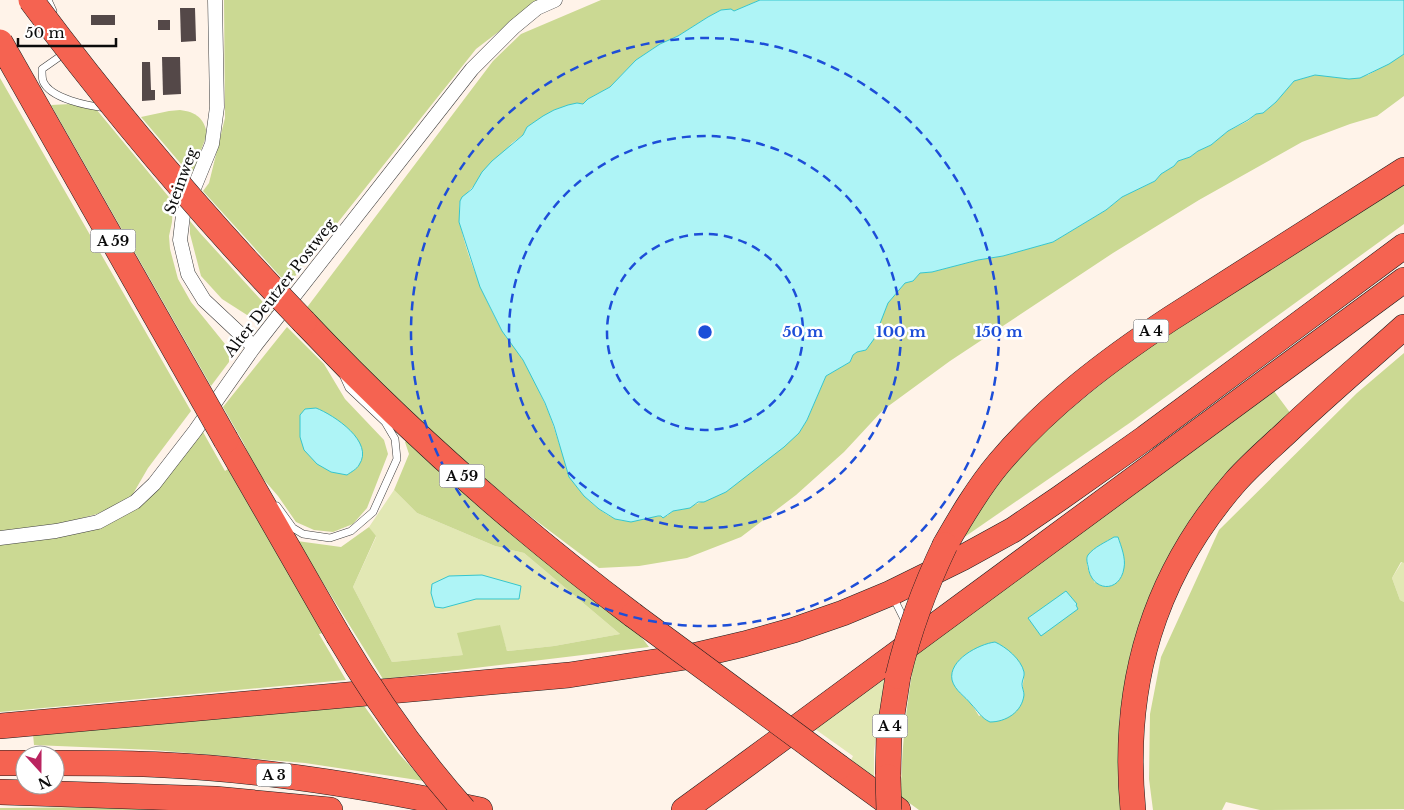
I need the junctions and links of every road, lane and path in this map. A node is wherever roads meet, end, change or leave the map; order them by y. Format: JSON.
{"nodes":[{"id":1,"x":31,"y":0,"type":"edge"},
{"id":2,"x":48,"y":0,"type":"edge"},
{"id":3,"x":215,"y":0,"type":"edge"},
{"id":4,"x":555,"y":0,"type":"edge"},
{"id":5,"x":56,"y":16,"type":"dead end"},
{"id":6,"x":59,"y":24,"type":"dead end"},
{"id":7,"x":0,"y":42,"type":"edge"},
{"id":8,"x":131,"y":112,"type":"dead end"},
{"id":9,"x":1404,"y":170,"type":"edge"},
{"id":10,"x":1404,"y":246,"type":"edge"},
{"id":11,"x":1404,"y":280,"type":"edge"},
{"id":12,"x":1404,"y":327,"type":"edge"},
{"id":13,"x":254,"y":347,"type":"junction"},
{"id":14,"x":335,"y":355,"type":"junction"},
{"id":15,"x":263,"y":490,"type":"junction"},
{"id":16,"x":0,"y":538,"type":"edge"},
{"id":17,"x":891,"y":593,"type":"junction"},
{"id":18,"x":915,"y":642,"type":"junction"},
{"id":19,"x":0,"y":726,"type":"edge"},
{"id":20,"x":0,"y":763,"type":"edge"},
{"id":21,"x":15,"y":763,"type":"edge"},
{"id":22,"x":65,"y":763,"type":"edge"},
{"id":23,"x":0,"y":792,"type":"edge"},
{"id":24,"x":330,"y":810,"type":"edge"},
{"id":25,"x":464,"y":810,"type":"edge"},
{"id":26,"x":480,"y":810,"type":"edge"},
{"id":27,"x":684,"y":810,"type":"edge"},
{"id":28,"x":889,"y":810,"type":"edge"},
{"id":29,"x":898,"y":810,"type":"edge"},
{"id":30,"x":1133,"y":810,"type":"edge"}],
"edges":[{"from":1,"to":14,"type":"highway","number":"A 59","bridge":true},
{"from":2,"to":5,"type":"lane"},
{"from":3,"to":13,"type":"street","name":"Steinweg"},
{"from":4,"to":13,"type":"street","name":"Alter Deutzer Postweg"},
{"from":6,"to":8,"type":"lane"},
{"from":7,"to":15,"type":"highway","number":"A 59","bridge":true},
{"from":9,"to":28,"type":"highway","number":"A 4","bridge":true},
{"from":10,"to":17,"type":"highway"},
{"from":11,"to":18,"type":"highway"},
{"from":12,"to":30,"type":"highway"},
{"from":13,"to":16,"type":"street","name":"Alter Deutzer Postweg"},
{"from":14,"to":15,"type":"lane"},
{"from":14,"to":29,"type":"highway","number":"A 59","bridge":true},
{"from":15,"to":25,"type":"highway","number":"A 59","bridge":true},
{"from":17,"to":18,"type":"lane"},
{"from":17,"to":19,"type":"highway"},
{"from":18,"to":27,"type":"highway"},
{"from":20,"to":21,"type":"highway"},
{"from":22,"to":26,"type":"highway","number":"A 3"},
{"from":23,"to":24,"type":"highway","number":"A 3"}]}
